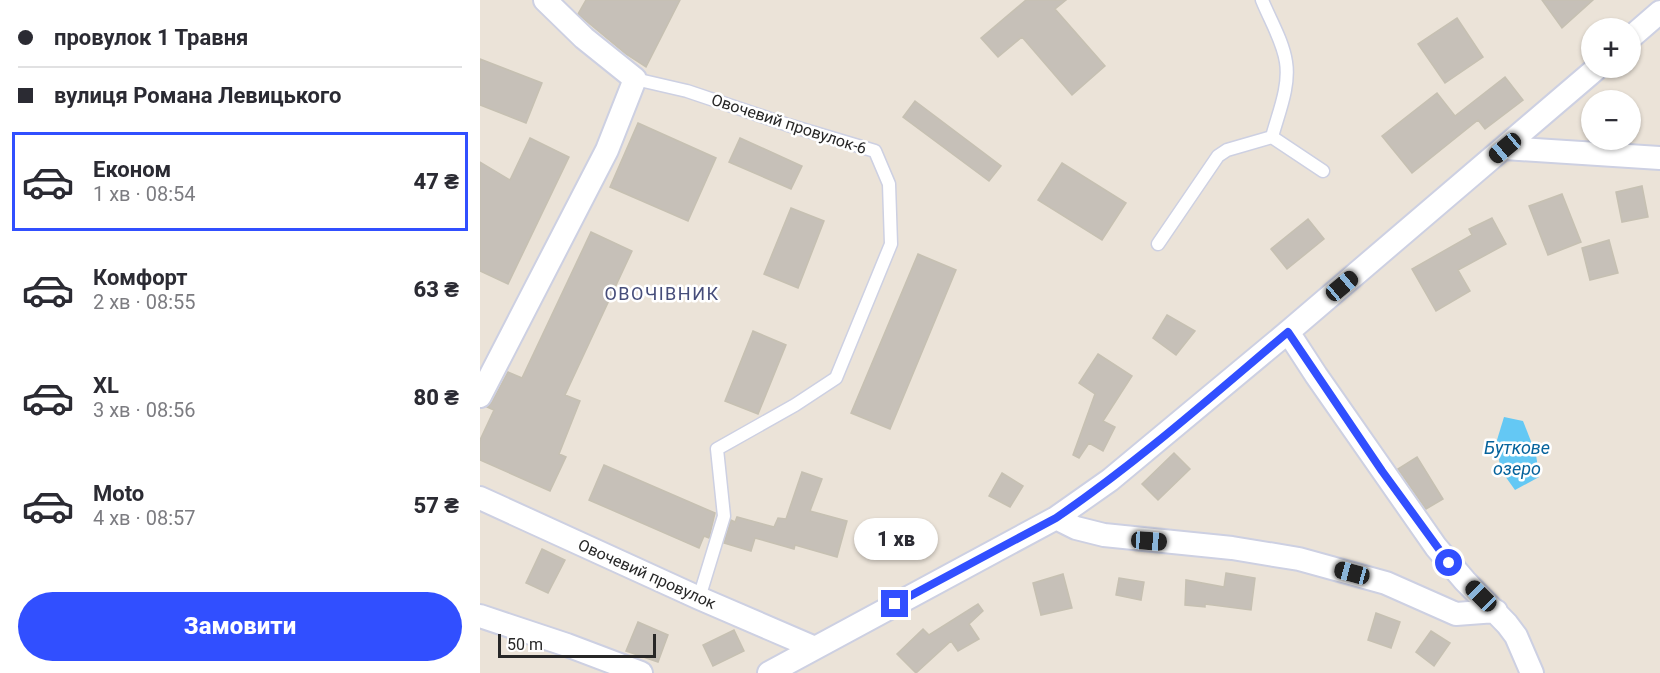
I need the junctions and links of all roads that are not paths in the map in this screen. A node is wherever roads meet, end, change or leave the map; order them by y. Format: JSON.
{"nodes":[{"id":1,"x":545,"y":0,"type":"edge"},
{"id":2,"x":1262,"y":0,"type":"edge"},
{"id":3,"x":1660,"y":12,"type":"edge"},
{"id":4,"x":1641,"y":28,"type":"edge"},
{"id":5,"x":1586,"y":78,"type":"edge"},
{"id":6,"x":634,"y":79,"type":"junction"},
{"id":7,"x":1272,"y":137,"type":"junction"},
{"id":8,"x":1505,"y":148,"type":"junction"},
{"id":9,"x":1660,"y":158,"type":"edge"},
{"id":10,"x":1323,"y":171,"type":"dead end"},
{"id":11,"x":1158,"y":244,"type":"dead end"},
{"id":12,"x":1288,"y":332,"type":"junction"},
{"id":13,"x":480,"y":396,"type":"edge"},
{"id":14,"x":480,"y":498,"type":"edge"},
{"id":15,"x":1056,"y":518,"type":"junction"},
{"id":16,"x":699,"y":598,"type":"junction"},
{"id":17,"x":1496,"y":611,"type":"junction"},
{"id":18,"x":480,"y":616,"type":"edge"},
{"id":19,"x":815,"y":648,"type":"junction"},
{"id":20,"x":641,"y":673,"type":"edge"},
{"id":21,"x":769,"y":673,"type":"edge"},
{"id":22,"x":1532,"y":673,"type":"edge"}],
"edges":[{"from":1,"to":6,"type":"street"},
{"from":2,"to":7,"type":"lane"},
{"from":3,"to":4,"type":"street"},
{"from":5,"to":8,"type":"street"},
{"from":6,"to":13,"type":"street"},
{"from":6,"to":16,"type":"lane","name":"Овочевий провулок-6"},
{"from":7,"to":10,"type":"lane"},
{"from":7,"to":11,"type":"lane"},
{"from":8,"to":9,"type":"street"},
{"from":8,"to":12,"type":"street"},
{"from":12,"to":15,"type":"street"},
{"from":12,"to":17,"type":"street"},
{"from":14,"to":16,"type":"street","name":"Овочевий провулок"},
{"from":15,"to":17,"type":"street"},
{"from":15,"to":19,"type":"street"},
{"from":16,"to":19,"type":"street","name":"Овочевий провулок"},
{"from":17,"to":22,"type":"street"},
{"from":18,"to":20,"type":"street"},
{"from":19,"to":21,"type":"street"}]}
